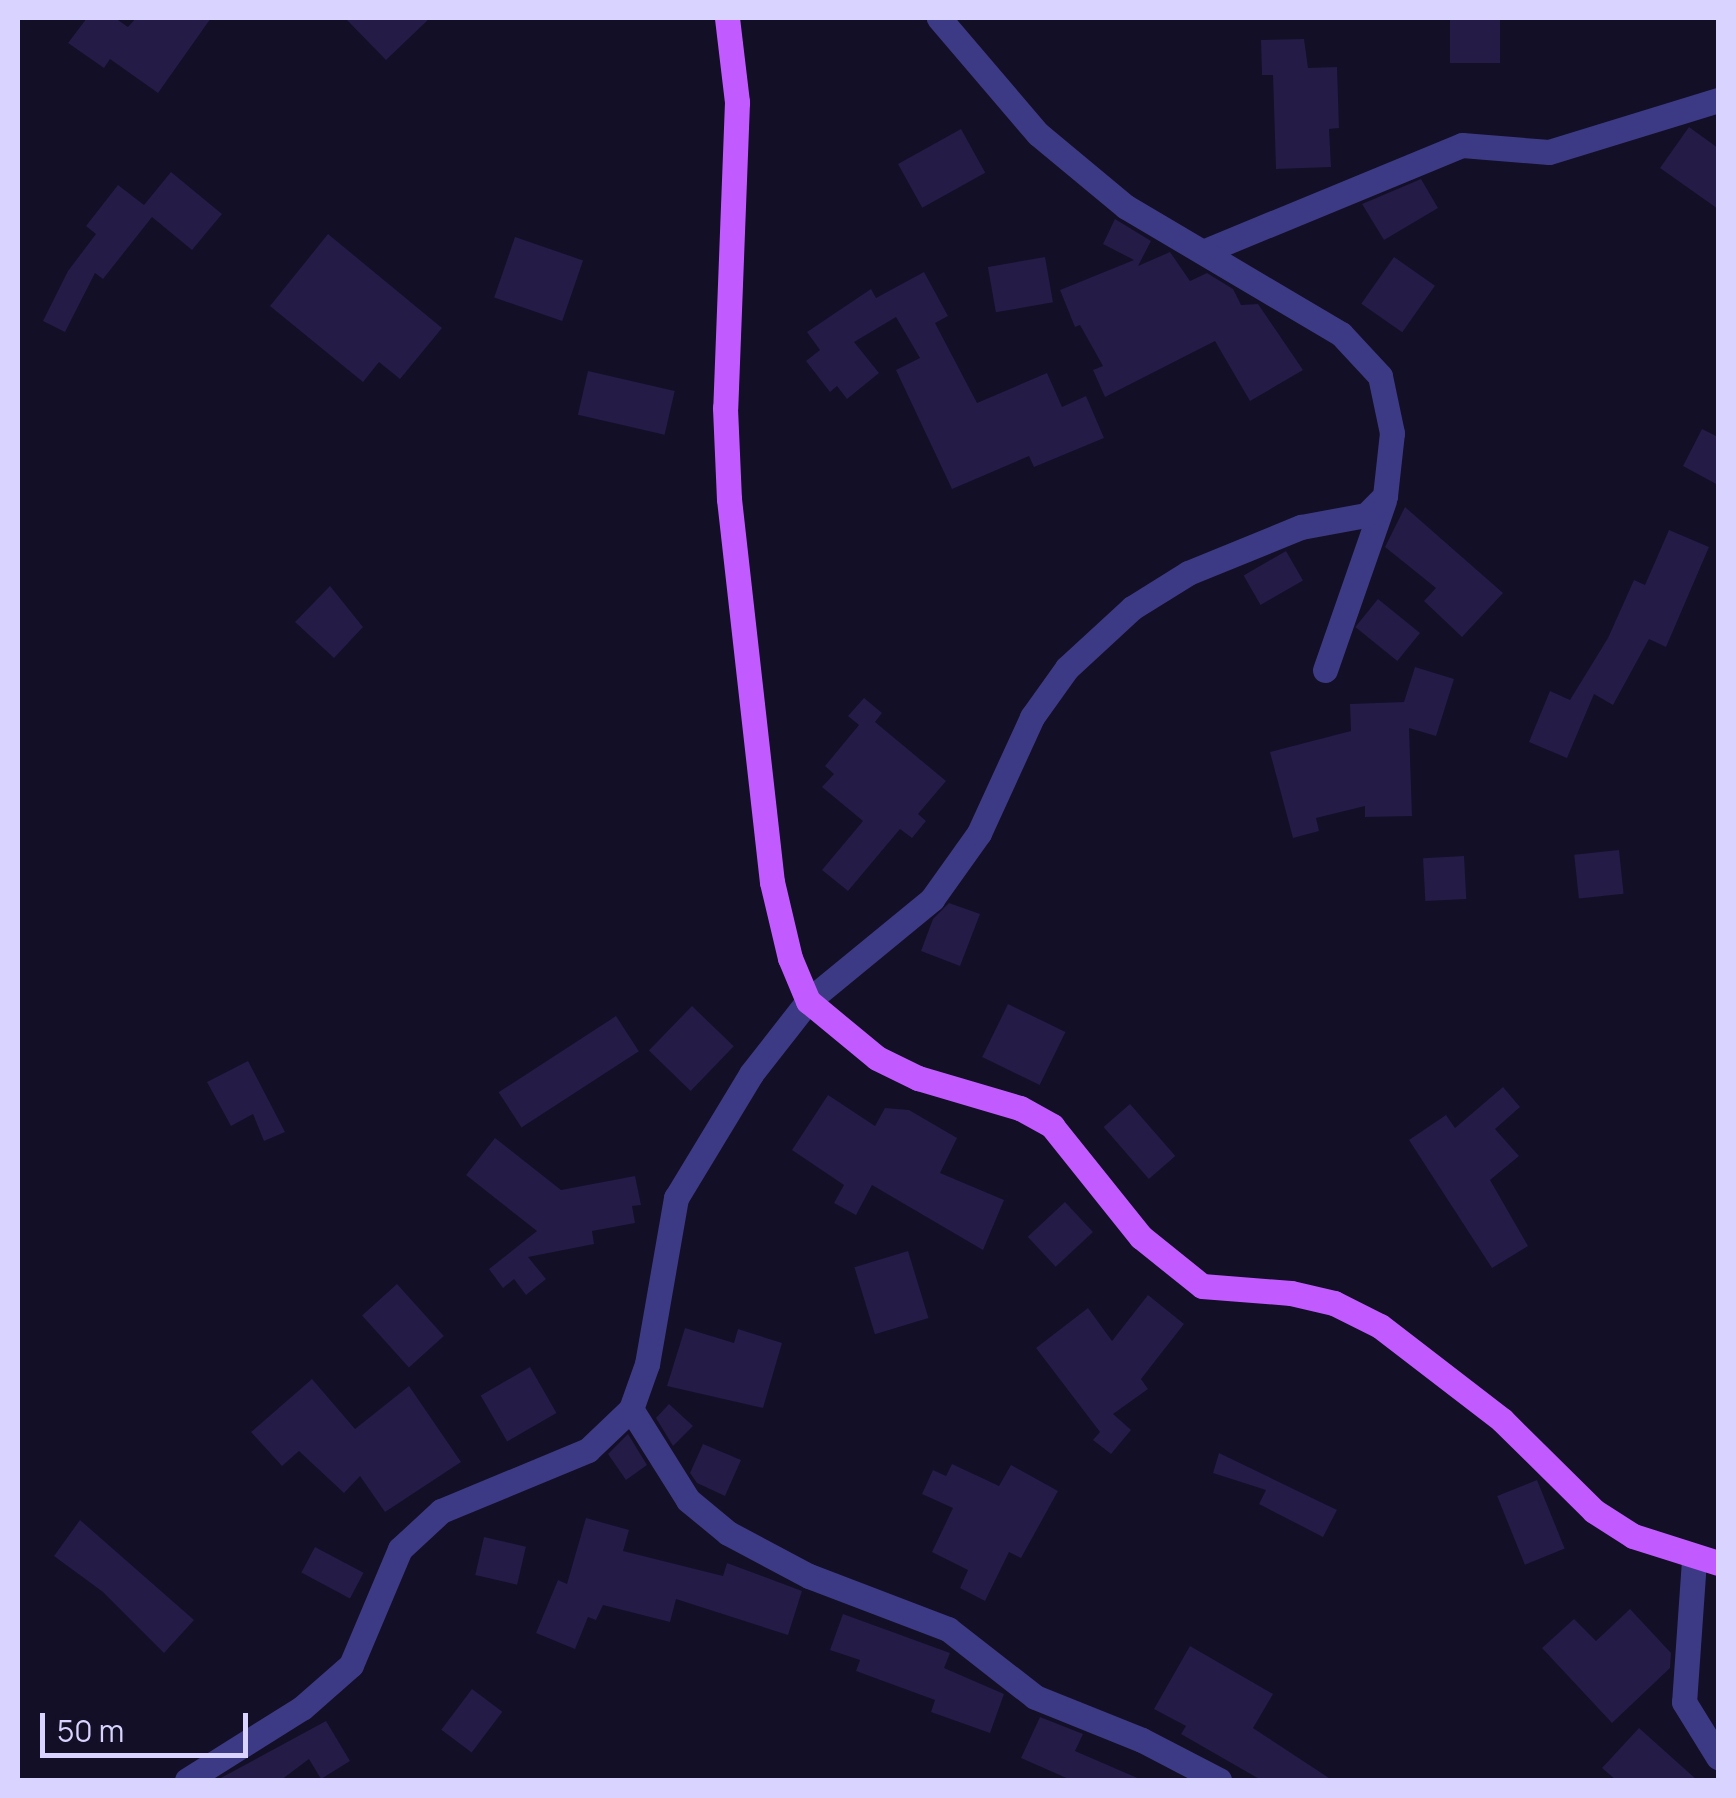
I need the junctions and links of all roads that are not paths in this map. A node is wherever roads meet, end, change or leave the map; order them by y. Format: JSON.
{"nodes":[{"id":1,"x":727,"y":18,"type":"edge"},
{"id":2,"x":940,"y":18,"type":"edge"},
{"id":3,"x":1718,"y":100,"type":"edge"},
{"id":4,"x":1205,"y":251,"type":"junction"},
{"id":5,"x":1385,"y":496,"type":"junction"},
{"id":6,"x":1325,"y":670,"type":"dead end"},
{"id":7,"x":808,"y":1001,"type":"junction"},
{"id":8,"x":631,"y":1408,"type":"junction"},
{"id":9,"x":1706,"y":1562,"type":"edge"},
{"id":10,"x":1718,"y":1757,"type":"edge"},
{"id":11,"x":186,"y":1780,"type":"edge"},
{"id":12,"x":1219,"y":1780,"type":"edge"}],
"edges":[{"from":1,"to":7,"type":"main road"},
{"from":2,"to":4,"type":"street"},
{"from":3,"to":4,"type":"street"},
{"from":4,"to":5,"type":"street"},
{"from":5,"to":6,"type":"street"},
{"from":5,"to":7,"type":"street"},
{"from":7,"to":8,"type":"street"},
{"from":7,"to":9,"type":"main road"},
{"from":8,"to":11,"type":"street"},
{"from":8,"to":12,"type":"street"},
{"from":9,"to":10,"type":"street"}]}
